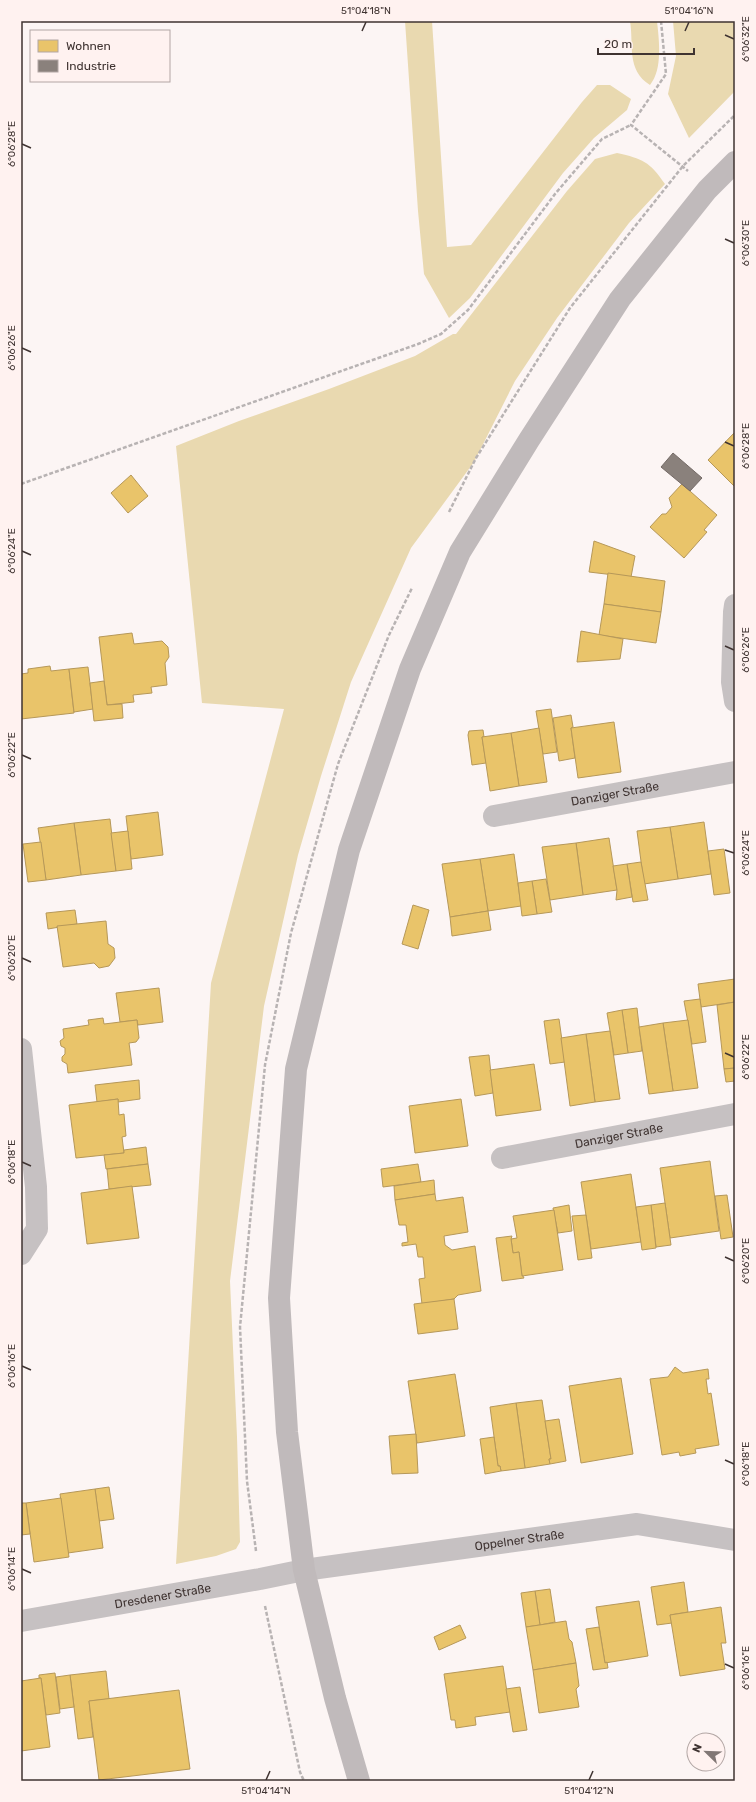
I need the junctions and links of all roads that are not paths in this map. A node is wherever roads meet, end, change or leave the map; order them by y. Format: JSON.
{"nodes":[{"id":1,"x":735,"y":162,"type":"edge"},
{"id":2,"x":735,"y":606,"type":"edge"},
{"id":3,"x":735,"y":701,"type":"edge"},
{"id":4,"x":735,"y":772,"type":"edge"},
{"id":5,"x":494,"y":816,"type":"dead end"},
{"id":6,"x":21,"y":1049,"type":"edge"},
{"id":7,"x":735,"y":1114,"type":"edge"},
{"id":8,"x":502,"y":1158,"type":"dead end"},
{"id":9,"x":21,"y":1254,"type":"edge"},
{"id":10,"x":735,"y":1540,"type":"edge"},
{"id":11,"x":304,"y":1570,"type":"junction"},
{"id":12,"x":21,"y":1621,"type":"edge"},
{"id":13,"x":359,"y":1781,"type":"edge"}],
"edges":[{"from":1,"to":11,"type":"main road"},
{"from":2,"to":3,"type":"street"},
{"from":4,"to":5,"type":"street","name":"Danziger Straße"},
{"from":6,"to":9,"type":"street"},
{"from":7,"to":8,"type":"street","name":"Danziger Straße"},
{"from":10,"to":11,"type":"street","name":"Oppelner Straße"},
{"from":11,"to":12,"type":"street","name":"Dresdener Straße"},
{"from":11,"to":13,"type":"main road"}]}
